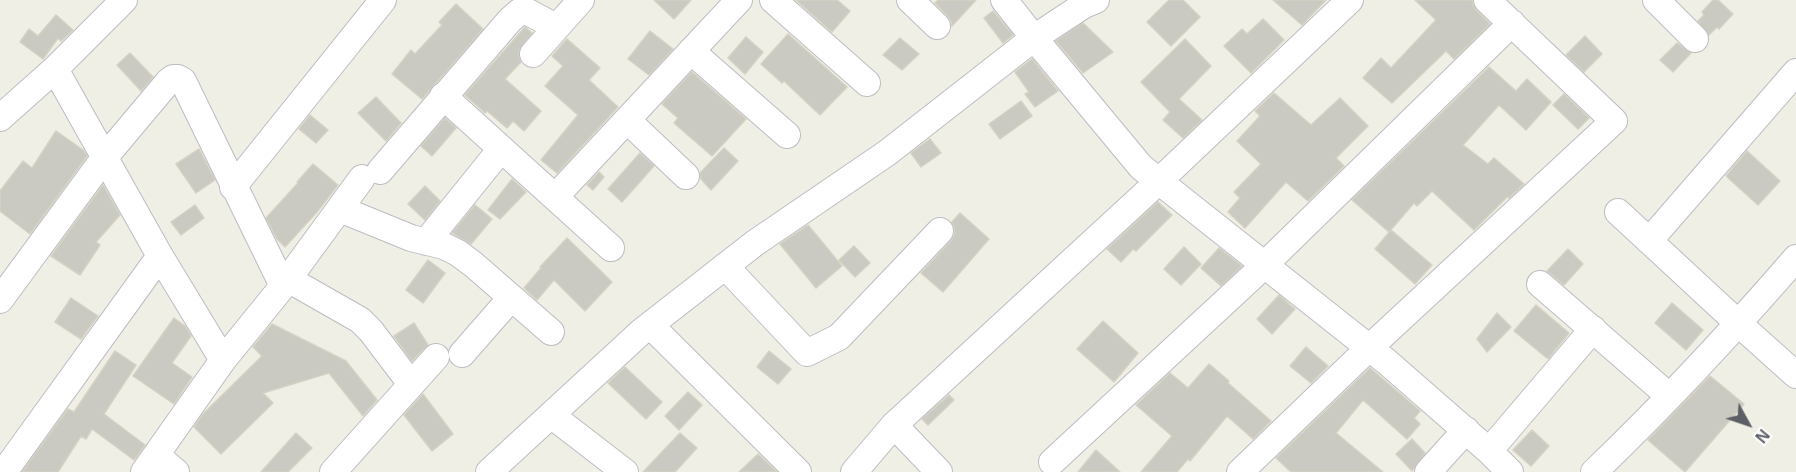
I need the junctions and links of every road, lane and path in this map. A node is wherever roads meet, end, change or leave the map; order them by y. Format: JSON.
{"nodes":[{"id":1,"x":124,"y":0,"type":"edge"},
{"id":2,"x":383,"y":0,"type":"edge"},
{"id":3,"x":581,"y":0,"type":"edge"},
{"id":4,"x":739,"y":0,"type":"edge"},
{"id":5,"x":773,"y":0,"type":"edge"},
{"id":6,"x":910,"y":0,"type":"edge"},
{"id":7,"x":1004,"y":0,"type":"edge"},
{"id":8,"x":1096,"y":0,"type":"edge"},
{"id":9,"x":1350,"y":0,"type":"edge"},
{"id":10,"x":1487,"y":0,"type":"edge"},
{"id":11,"x":1656,"y":0,"type":"edge"},
{"id":12,"x":1512,"y":23,"type":"junction"},
{"id":13,"x":937,"y":26,"type":"dead end"},
{"id":14,"x":556,"y":27,"type":"junction"},
{"id":15,"x":1034,"y":38,"type":"junction"},
{"id":16,"x":1695,"y":39,"type":"dead end"},
{"id":17,"x":691,"y":51,"type":"junction"},
{"id":18,"x":532,"y":54,"type":"dead end"},
{"id":19,"x":55,"y":69,"type":"junction"},
{"id":20,"x":1796,"y":72,"type":"edge"},
{"id":21,"x":867,"y":83,"type":"dead end"},
{"id":22,"x":443,"y":96,"type":"junction"},
{"id":23,"x":0,"y":118,"type":"edge"},
{"id":24,"x":627,"y":120,"type":"junction"},
{"id":25,"x":787,"y":135,"type":"dead end"},
{"id":26,"x":501,"y":149,"type":"junction"},
{"id":27,"x":105,"y":157,"type":"junction"},
{"id":28,"x":686,"y":176,"type":"dead end"},
{"id":29,"x":1159,"y":181,"type":"junction"},
{"id":30,"x":233,"y":187,"type":"junction"},
{"id":31,"x":555,"y":197,"type":"junction"},
{"id":32,"x":340,"y":209,"type":"junction"},
{"id":33,"x":1618,"y":212,"type":"dead end"},
{"id":34,"x":940,"y":231,"type":"dead end"},
{"id":35,"x":1649,"y":241,"type":"junction"},
{"id":36,"x":426,"y":242,"type":"junction"},
{"id":37,"x":610,"y":248,"type":"dead end"},
{"id":38,"x":160,"y":256,"type":"junction"},
{"id":39,"x":1796,"y":258,"type":"edge"},
{"id":40,"x":1265,"y":263,"type":"junction"},
{"id":41,"x":725,"y":266,"type":"junction"},
{"id":42,"x":285,"y":283,"type":"junction"},
{"id":43,"x":1540,"y":284,"type":"dead end"},
{"id":44,"x":512,"y":298,"type":"junction"},
{"id":45,"x":0,"y":300,"type":"edge"},
{"id":46,"x":1739,"y":324,"type":"junction"},
{"id":47,"x":650,"y":325,"type":"junction"},
{"id":48,"x":1593,"y":329,"type":"junction"},
{"id":49,"x":550,"y":332,"type":"dead end"},
{"id":50,"x":1369,"y":348,"type":"junction"},
{"id":51,"x":462,"y":354,"type":"dead end"},
{"id":52,"x":436,"y":357,"type":"dead end"},
{"id":53,"x":223,"y":360,"type":"junction"},
{"id":54,"x":1796,"y":375,"type":"edge"},
{"id":55,"x":411,"y":384,"type":"junction"},
{"id":56,"x":1669,"y":396,"type":"junction"},
{"id":57,"x":551,"y":415,"type":"junction"},
{"id":58,"x":894,"y":425,"type":"junction"},
{"id":59,"x":1466,"y":430,"type":"junction"},
{"id":60,"x":1490,"y":451,"type":"junction"},
{"id":61,"x":1052,"y":462,"type":"dead end"},
{"id":62,"x":150,"y":464,"type":"edge"},
{"id":63,"x":4,"y":472,"type":"edge"},
{"id":64,"x":176,"y":472,"type":"edge"},
{"id":65,"x":333,"y":472,"type":"edge"},
{"id":66,"x":489,"y":472,"type":"edge"},
{"id":67,"x":625,"y":472,"type":"edge"},
{"id":68,"x":798,"y":472,"type":"edge"},
{"id":69,"x":854,"y":472,"type":"edge"},
{"id":70,"x":939,"y":472,"type":"edge"},
{"id":71,"x":1240,"y":472,"type":"edge"},
{"id":72,"x":1428,"y":472,"type":"edge"},
{"id":73,"x":1510,"y":472,"type":"edge"},
{"id":74,"x":1594,"y":472,"type":"edge"}],
"edges":[{"from":1,"to":19,"type":"street"},
{"from":2,"to":30,"type":"street"},
{"from":3,"to":14,"type":"street"},
{"from":4,"to":17,"type":"street"},
{"from":5,"to":21,"type":"street"},
{"from":6,"to":13,"type":"street"},
{"from":7,"to":15,"type":"street"},
{"from":8,"to":15,"type":"street"},
{"from":9,"to":29,"type":"street"},
{"from":10,"to":12,"type":"street"},
{"from":11,"to":16,"type":"street"},
{"from":12,"to":40,"type":"street"},
{"from":12,"to":50,"type":"street"},
{"from":14,"to":18,"type":"street"},
{"from":14,"to":22,"type":"street"},
{"from":15,"to":29,"type":"street"},
{"from":15,"to":41,"type":"street"},
{"from":17,"to":24,"type":"street"},
{"from":17,"to":25,"type":"street"},
{"from":19,"to":23,"type":"street"},
{"from":19,"to":27,"type":"street"},
{"from":20,"to":35,"type":"street"},
{"from":22,"to":26,"type":"street"},
{"from":22,"to":32,"type":"street"},
{"from":24,"to":28,"type":"street"},
{"from":24,"to":31,"type":"street"},
{"from":26,"to":31,"type":"street"},
{"from":26,"to":36,"type":"street"},
{"from":27,"to":30,"type":"street"},
{"from":27,"to":38,"type":"street"},
{"from":27,"to":45,"type":"street"},
{"from":29,"to":40,"type":"street"},
{"from":29,"to":58,"type":"street"},
{"from":30,"to":42,"type":"street"},
{"from":31,"to":37,"type":"street"},
{"from":32,"to":36,"type":"street"},
{"from":32,"to":42,"type":"street"},
{"from":33,"to":35,"type":"street"},
{"from":34,"to":41,"type":"street"},
{"from":35,"to":46,"type":"street"},
{"from":36,"to":44,"type":"street"},
{"from":38,"to":53,"type":"street"},
{"from":38,"to":63,"type":"street"},
{"from":39,"to":46,"type":"street"},
{"from":40,"to":50,"type":"street"},
{"from":40,"to":61,"type":"street"},
{"from":41,"to":47,"type":"street"},
{"from":42,"to":53,"type":"street"},
{"from":42,"to":55,"type":"street"},
{"from":43,"to":48,"type":"street"},
{"from":44,"to":49,"type":"street"},
{"from":44,"to":51,"type":"street"},
{"from":46,"to":54,"type":"street"},
{"from":46,"to":56,"type":"street"},
{"from":47,"to":57,"type":"street"},
{"from":47,"to":68,"type":"street"},
{"from":48,"to":56,"type":"street"},
{"from":48,"to":60,"type":"street"},
{"from":50,"to":59,"type":"street"},
{"from":50,"to":71,"type":"street"},
{"from":52,"to":55,"type":"street"},
{"from":53,"to":62,"type":"street"},
{"from":55,"to":65,"type":"street"},
{"from":56,"to":74,"type":"street"},
{"from":57,"to":66,"type":"street"},
{"from":57,"to":67,"type":"street"},
{"from":58,"to":69,"type":"street"},
{"from":58,"to":70,"type":"street"},
{"from":59,"to":60,"type":"street"},
{"from":59,"to":72,"type":"street"},
{"from":60,"to":73,"type":"street"},
{"from":62,"to":64,"type":"street"}]}
